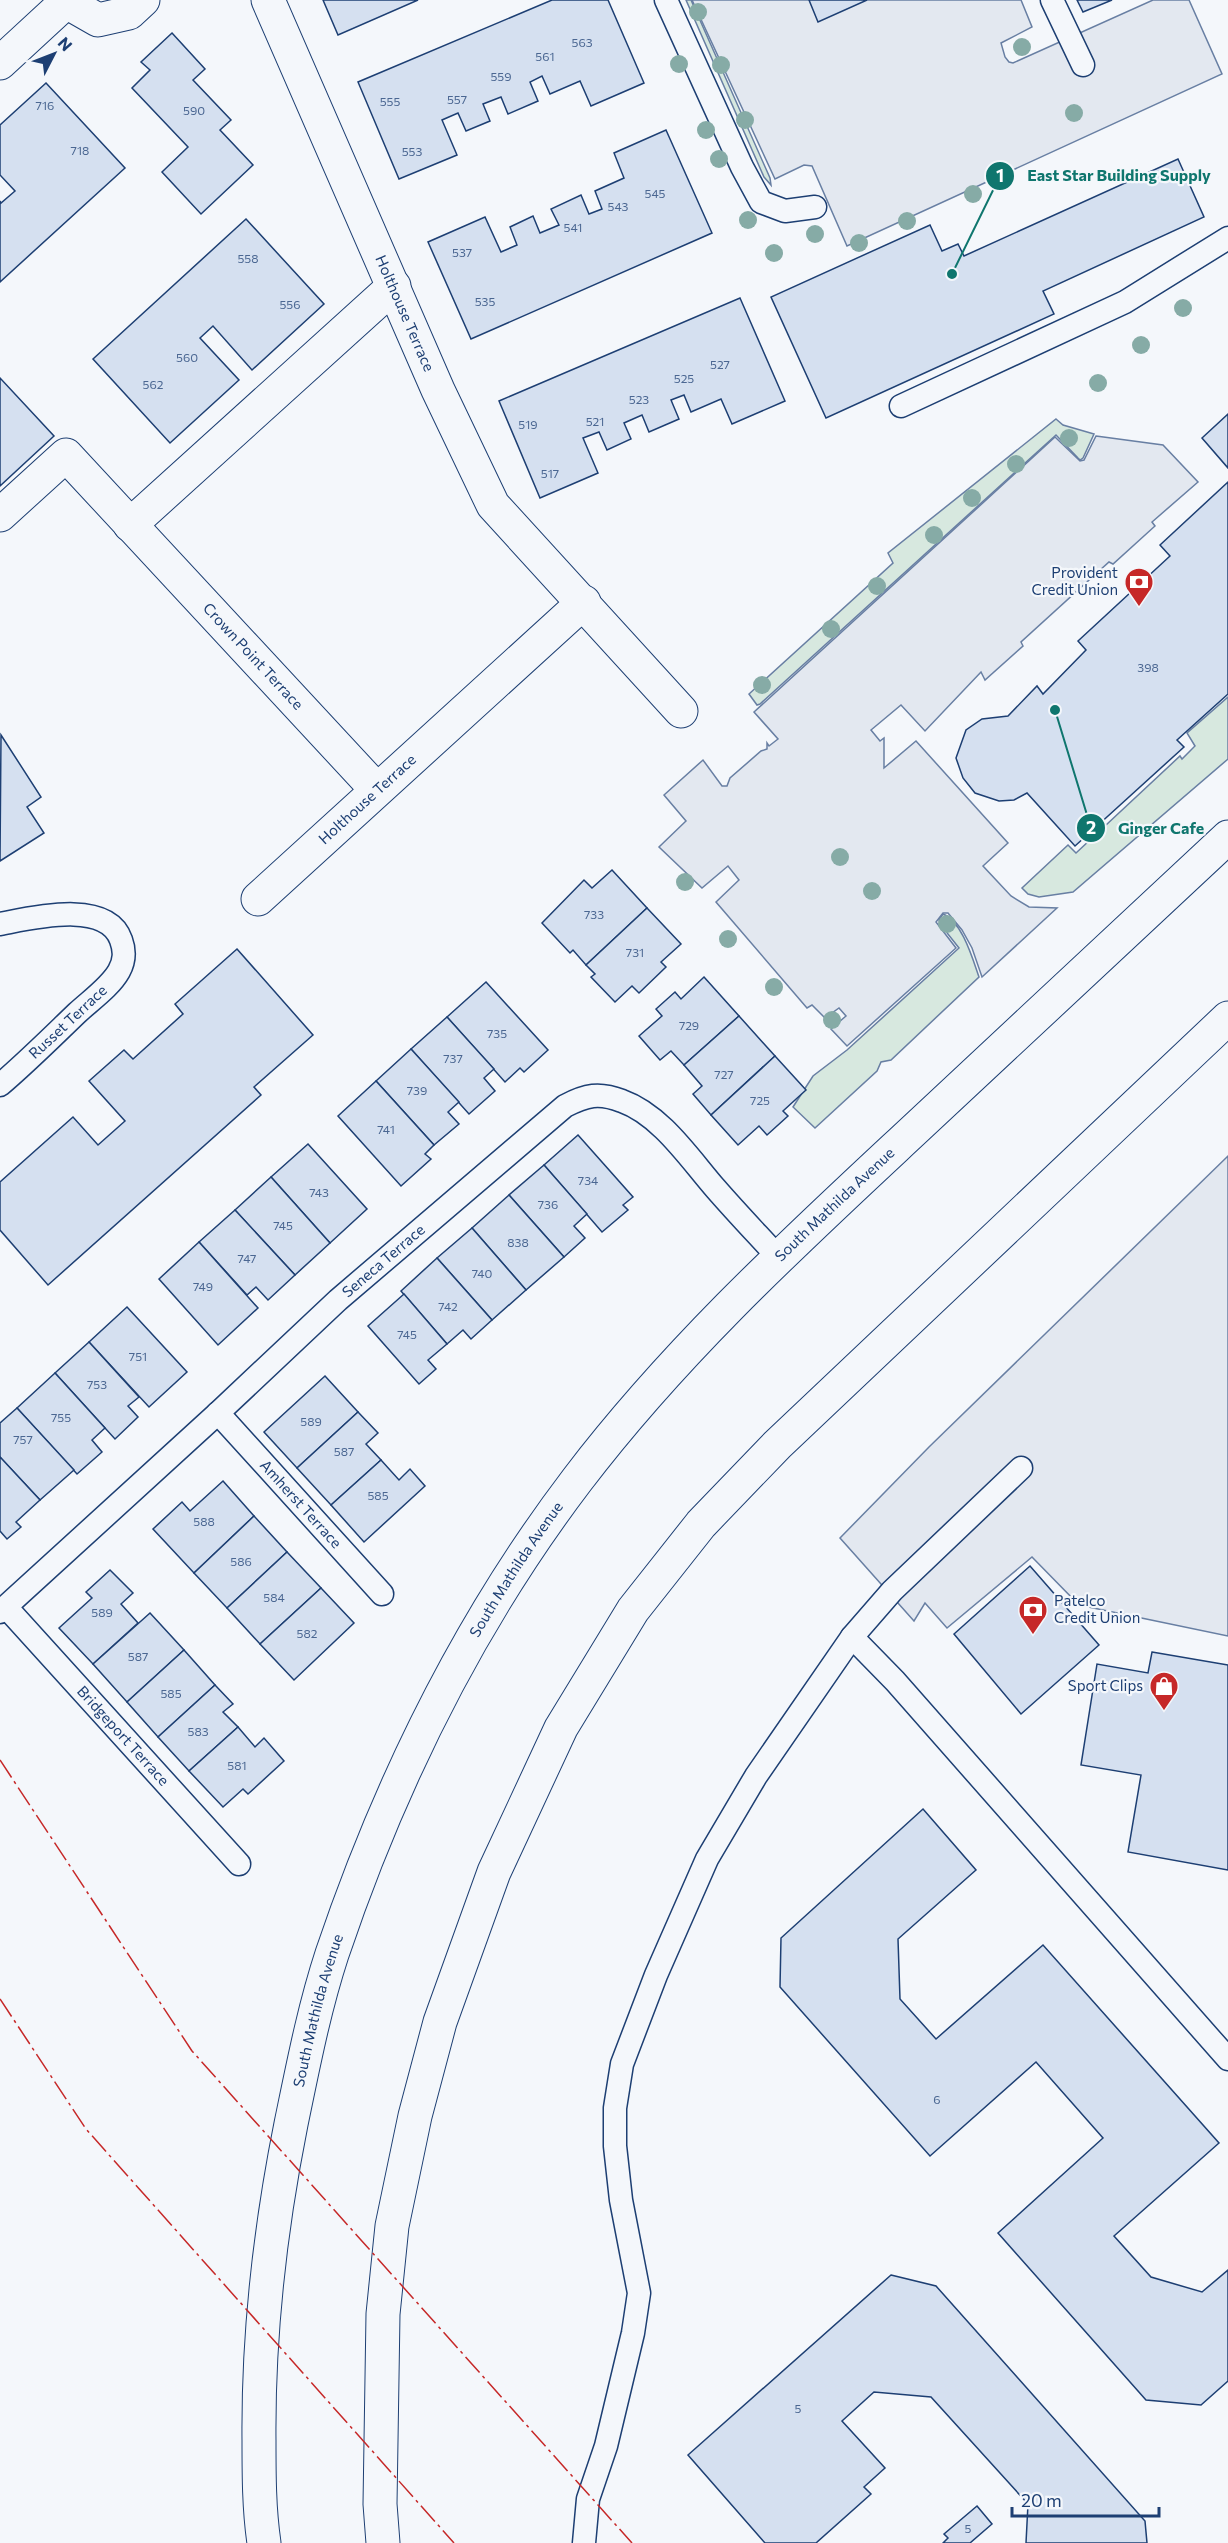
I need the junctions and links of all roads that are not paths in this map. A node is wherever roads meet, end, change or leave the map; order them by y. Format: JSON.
{"nodes":[{"id":1,"x":143,"y":0,"type":"edge"},
{"id":2,"x":268,"y":0,"type":"edge"},
{"id":3,"x":666,"y":0,"type":"edge"},
{"id":4,"x":1052,"y":0,"type":"edge"},
{"id":5,"x":64,"y":1,"type":"edge"},
{"id":6,"x":0,"y":63,"type":"edge"},
{"id":7,"x":1083,"y":65,"type":"dead end"},
{"id":8,"x":815,"y":207,"type":"dead end"},
{"id":9,"x":1228,"y":237,"type":"edge"},
{"id":10,"x":394,"y":286,"type":"junction"},
{"id":11,"x":901,"y":406,"type":"dead end"},
{"id":12,"x":0,"y":515,"type":"edge"},
{"id":13,"x":130,"y":525,"type":"junction"},
{"id":14,"x":584,"y":602,"type":"junction"},
{"id":15,"x":681,"y":711,"type":"dead end"},
{"id":16,"x":376,"y":789,"type":"junction"},
{"id":17,"x":1228,"y":837,"type":"edge"},
{"id":18,"x":258,"y":899,"type":"dead end"},
{"id":19,"x":0,"y":924,"type":"edge"},
{"id":20,"x":1228,"y":1018,"type":"edge"},
{"id":21,"x":0,"y":1085,"type":"edge"},
{"id":22,"x":778,"y":1257,"type":"junction"},
{"id":23,"x":219,"y":1413,"type":"junction"},
{"id":24,"x":1021,"y":1468,"type":"dead end"},
{"id":25,"x":382,"y":1594,"type":"dead end"},
{"id":26,"x":3,"y":1610,"type":"edge"},
{"id":27,"x":852,"y":1637,"type":"junction"},
{"id":28,"x":239,"y":1864,"type":"dead end"},
{"id":29,"x":1228,"y":2059,"type":"edge"},
{"id":30,"x":264,"y":2543,"type":"edge"},
{"id":31,"x":383,"y":2543,"type":"edge"},
{"id":32,"x":584,"y":2543,"type":"edge"}],
"edges":[{"from":1,"to":5,"type":"main road"},
{"from":2,"to":10,"type":"main road","name":"Holthouse Terrace"},
{"from":3,"to":8,"type":"lane"},
{"from":4,"to":7,"type":"lane"},
{"from":5,"to":6,"type":"main road"},
{"from":9,"to":11,"type":"lane"},
{"from":10,"to":13,"type":"main road"},
{"from":10,"to":14,"type":"main road","name":"Holthouse Terrace"},
{"from":12,"to":13,"type":"main road","name":"Crown Point Terrace"},
{"from":13,"to":16,"type":"main road","name":"Crown Point Terrace"},
{"from":14,"to":15,"type":"main road","name":"Holthouse Terrace"},
{"from":14,"to":16,"type":"main road","name":"Holthouse Terrace"},
{"from":16,"to":18,"type":"main road","name":"Holthouse Terrace"},
{"from":17,"to":22,"type":"main road","name":"South Mathilda Avenue"},
{"from":19,"to":21,"type":"lane","name":"Russet Terrace"},
{"from":20,"to":31,"type":"main road"},
{"from":22,"to":23,"type":"lane","name":"Seneca Terrace"},
{"from":22,"to":30,"type":"main road","name":"South Mathilda Avenue"},
{"from":23,"to":25,"type":"lane","name":"Amherst Terrace"},
{"from":23,"to":26,"type":"lane","name":"Seneca Terrace"},
{"from":24,"to":27,"type":"lane"},
{"from":26,"to":28,"type":"lane","name":"Bridgeport Terrace"},
{"from":27,"to":29,"type":"lane"},
{"from":27,"to":32,"type":"lane"}]}
